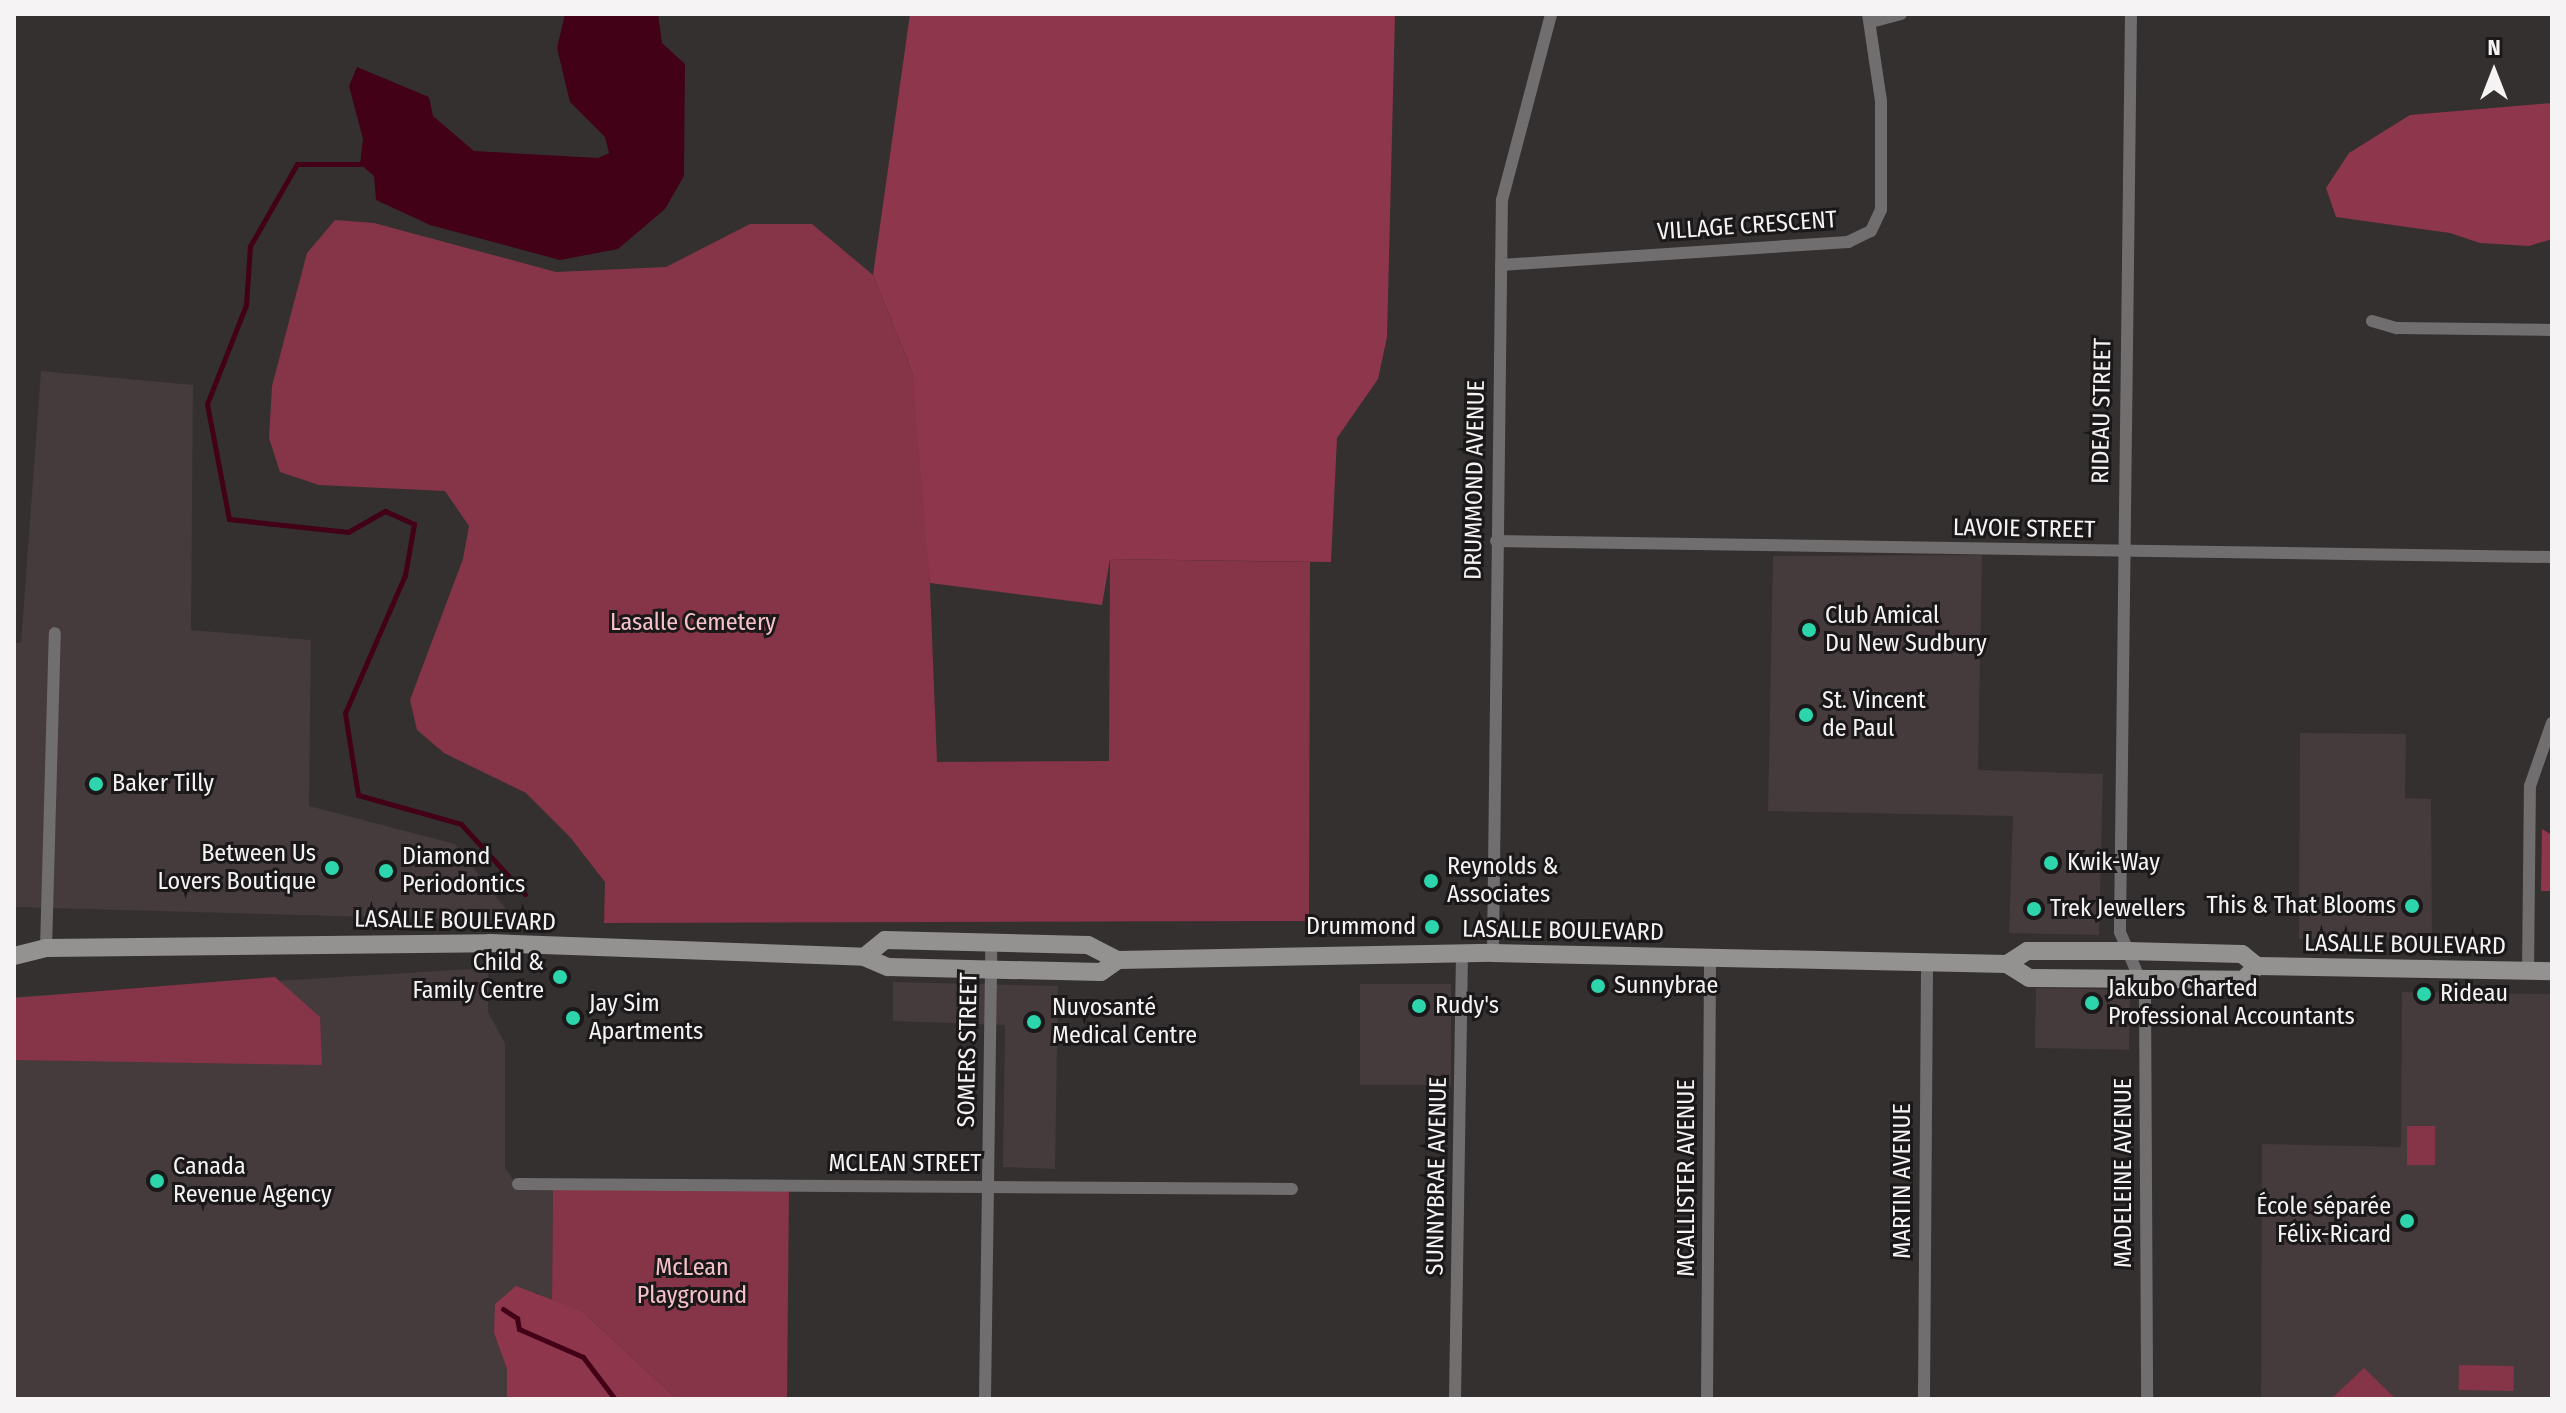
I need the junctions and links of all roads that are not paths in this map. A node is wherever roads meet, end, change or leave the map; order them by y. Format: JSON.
{"nodes":[{"id":1,"x":1551,"y":14,"type":"edge"},
{"id":2,"x":1901,"y":14,"type":"edge"},
{"id":3,"x":2131,"y":14,"type":"edge"},
{"id":4,"x":1870,"y":18,"type":"edge"},
{"id":5,"x":1501,"y":265,"type":"junction"},
{"id":6,"x":2372,"y":321,"type":"dead end"},
{"id":7,"x":2552,"y":330,"type":"edge"},
{"id":8,"x":1496,"y":541,"type":"junction"},
{"id":9,"x":2121,"y":553,"type":"junction"},
{"id":10,"x":2552,"y":557,"type":"edge"},
{"id":11,"x":55,"y":633,"type":"dead end"},
{"id":12,"x":2552,"y":723,"type":"edge"},
{"id":13,"x":14,"y":941,"type":"edge"},
{"id":14,"x":991,"y":942,"type":"junction"},
{"id":15,"x":46,"y":948,"type":"junction"},
{"id":16,"x":2128,"y":951,"type":"junction"},
{"id":17,"x":1462,"y":953,"type":"junction"},
{"id":18,"x":1493,"y":953,"type":"junction"},
{"id":19,"x":14,"y":956,"type":"edge"},
{"id":20,"x":864,"y":957,"type":"junction"},
{"id":21,"x":1710,"y":957,"type":"junction"},
{"id":22,"x":1118,"y":960,"type":"junction"},
{"id":23,"x":1927,"y":963,"type":"junction"},
{"id":24,"x":2007,"y":964,"type":"junction"},
{"id":25,"x":2257,"y":966,"type":"junction"},
{"id":26,"x":991,"y":969,"type":"junction"},
{"id":27,"x":2528,"y":971,"type":"junction"},
{"id":28,"x":2552,"y":971,"type":"edge"},
{"id":29,"x":2139,"y":980,"type":"junction"},
{"id":30,"x":518,"y":1184,"type":"dead end"},
{"id":31,"x":988,"y":1187,"type":"junction"},
{"id":32,"x":1292,"y":1189,"type":"dead end"},
{"id":33,"x":985,"y":1399,"type":"edge"},
{"id":34,"x":1455,"y":1399,"type":"edge"},
{"id":35,"x":1707,"y":1399,"type":"edge"},
{"id":36,"x":1924,"y":1399,"type":"edge"},
{"id":37,"x":2147,"y":1399,"type":"edge"}],
"edges":[{"from":1,"to":5,"type":"street","name":"DRUMMOND AVENUE"},
{"from":2,"to":4,"type":"street"},
{"from":3,"to":9,"type":"street","name":"RIDEAU STREET"},
{"from":4,"to":5,"type":"street","name":"VILLAGE CRESCENT"},
{"from":5,"to":8,"type":"street","name":"DRUMMOND AVENUE"},
{"from":6,"to":7,"type":"street"},
{"from":8,"to":9,"type":"street","name":"LAVOIE STREET"},
{"from":8,"to":18,"type":"street","name":"DRUMMOND AVENUE"},
{"from":9,"to":10,"type":"street","name":"LAVOIE STREET"},
{"from":9,"to":16,"type":"street","name":"RIDEAU STREET"},
{"from":11,"to":15,"type":"street"},
{"from":12,"to":27,"type":"street"},
{"from":13,"to":15,"type":"main road","name":"LASALLE BOULEVARD"},
{"from":14,"to":20,"type":"main road","name":"LASALLE BOULEVARD"},
{"from":14,"to":22,"type":"main road","name":"LASALLE BOULEVARD"},
{"from":14,"to":26,"type":"street","name":"SOMERS STREET"},
{"from":15,"to":19,"type":"main road","name":"LASALLE BOULEVARD"},
{"from":15,"to":20,"type":"main road","name":"LASALLE BOULEVARD"},
{"from":16,"to":24,"type":"main road","name":"LASALLE BOULEVARD"},
{"from":16,"to":25,"type":"main road","name":"LASALLE BOULEVARD"},
{"from":16,"to":29,"type":"street","name":"MADELEINE AVENUE"},
{"from":17,"to":18,"type":"main road","name":"LASALLE BOULEVARD"},
{"from":17,"to":22,"type":"main road","name":"LASALLE BOULEVARD"},
{"from":17,"to":34,"type":"street","name":"SUNNYBRAE AVENUE"},
{"from":18,"to":21,"type":"main road","name":"LASALLE BOULEVARD"},
{"from":20,"to":26,"type":"main road","name":"LASALLE BOULEVARD"},
{"from":21,"to":23,"type":"main road","name":"LASALLE BOULEVARD"},
{"from":21,"to":35,"type":"street","name":"MCALLISTER AVENUE"},
{"from":22,"to":26,"type":"main road","name":"LASALLE BOULEVARD"},
{"from":23,"to":24,"type":"main road","name":"LASALLE BOULEVARD"},
{"from":23,"to":36,"type":"street","name":"MARTIN AVENUE"},
{"from":24,"to":29,"type":"main road","name":"LASALLE BOULEVARD"},
{"from":25,"to":27,"type":"main road","name":"LASALLE BOULEVARD"},
{"from":25,"to":29,"type":"main road","name":"LASALLE BOULEVARD"},
{"from":26,"to":31,"type":"street","name":"SOMERS STREET"},
{"from":27,"to":28,"type":"main road","name":"LASALLE BOULEVARD"},
{"from":29,"to":37,"type":"street","name":"MADELEINE AVENUE"},
{"from":30,"to":31,"type":"street","name":"MCLEAN STREET"},
{"from":31,"to":32,"type":"street","name":"MCLEAN STREET"},
{"from":31,"to":33,"type":"street","name":"SOMERS STREET"}]}
